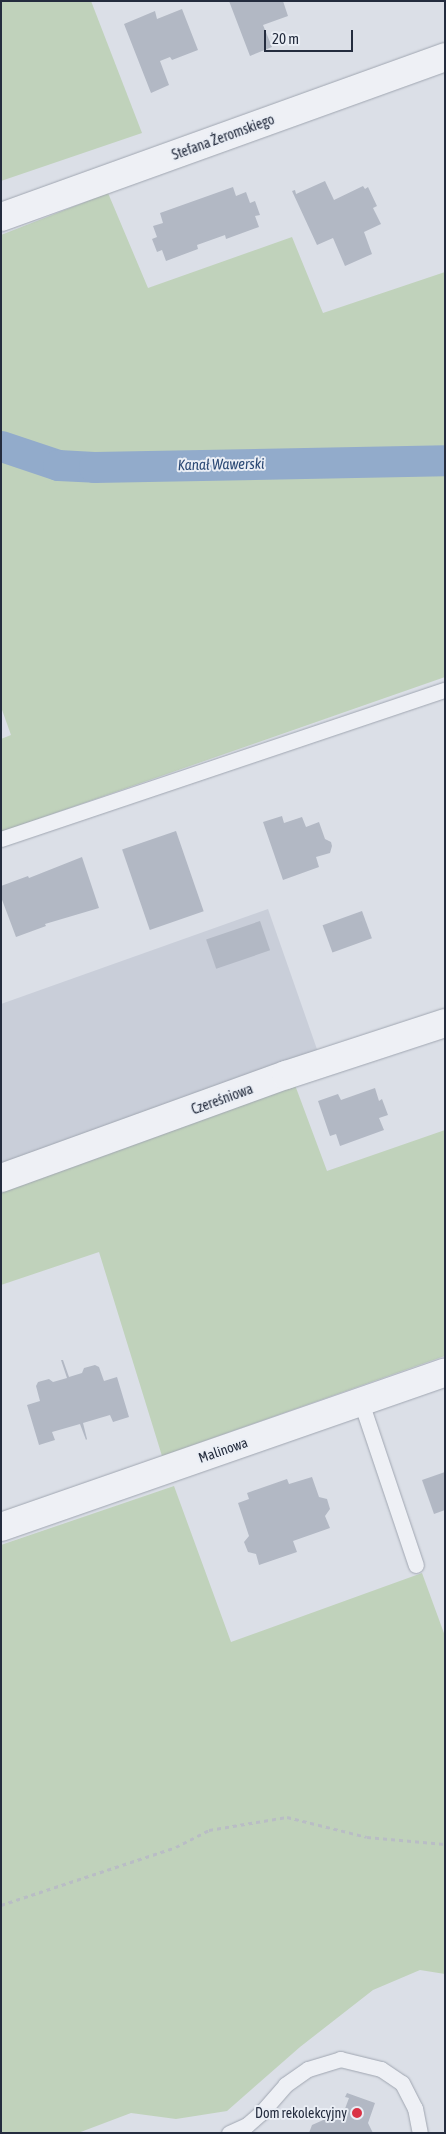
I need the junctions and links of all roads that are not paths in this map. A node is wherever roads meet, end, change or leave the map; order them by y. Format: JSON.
{"nodes":[{"id":1,"x":445,"y":57,"type":"edge"},
{"id":2,"x":1,"y":217,"type":"edge"},
{"id":3,"x":445,"y":690,"type":"edge"},
{"id":4,"x":1,"y":839,"type":"edge"},
{"id":5,"x":445,"y":1023,"type":"edge"},
{"id":6,"x":1,"y":1178,"type":"edge"},
{"id":7,"x":445,"y":1372,"type":"edge"},
{"id":8,"x":361,"y":1402,"type":"junction"},
{"id":9,"x":1,"y":1528,"type":"edge"},
{"id":10,"x":416,"y":1565,"type":"dead end"},
{"id":11,"x":229,"y":2133,"type":"edge"},
{"id":12,"x":420,"y":2133,"type":"edge"}],
"edges":[{"from":1,"to":2,"type":"street","name":"Stefana Żeromskiego"},
{"from":3,"to":4,"type":"lane"},
{"from":5,"to":6,"type":"street","name":"Czereśniowa"},
{"from":7,"to":8,"type":"street","name":"Malinowa"},
{"from":8,"to":9,"type":"street","name":"Malinowa"},
{"from":8,"to":10,"type":"lane"},
{"from":11,"to":12,"type":"lane"}]}
